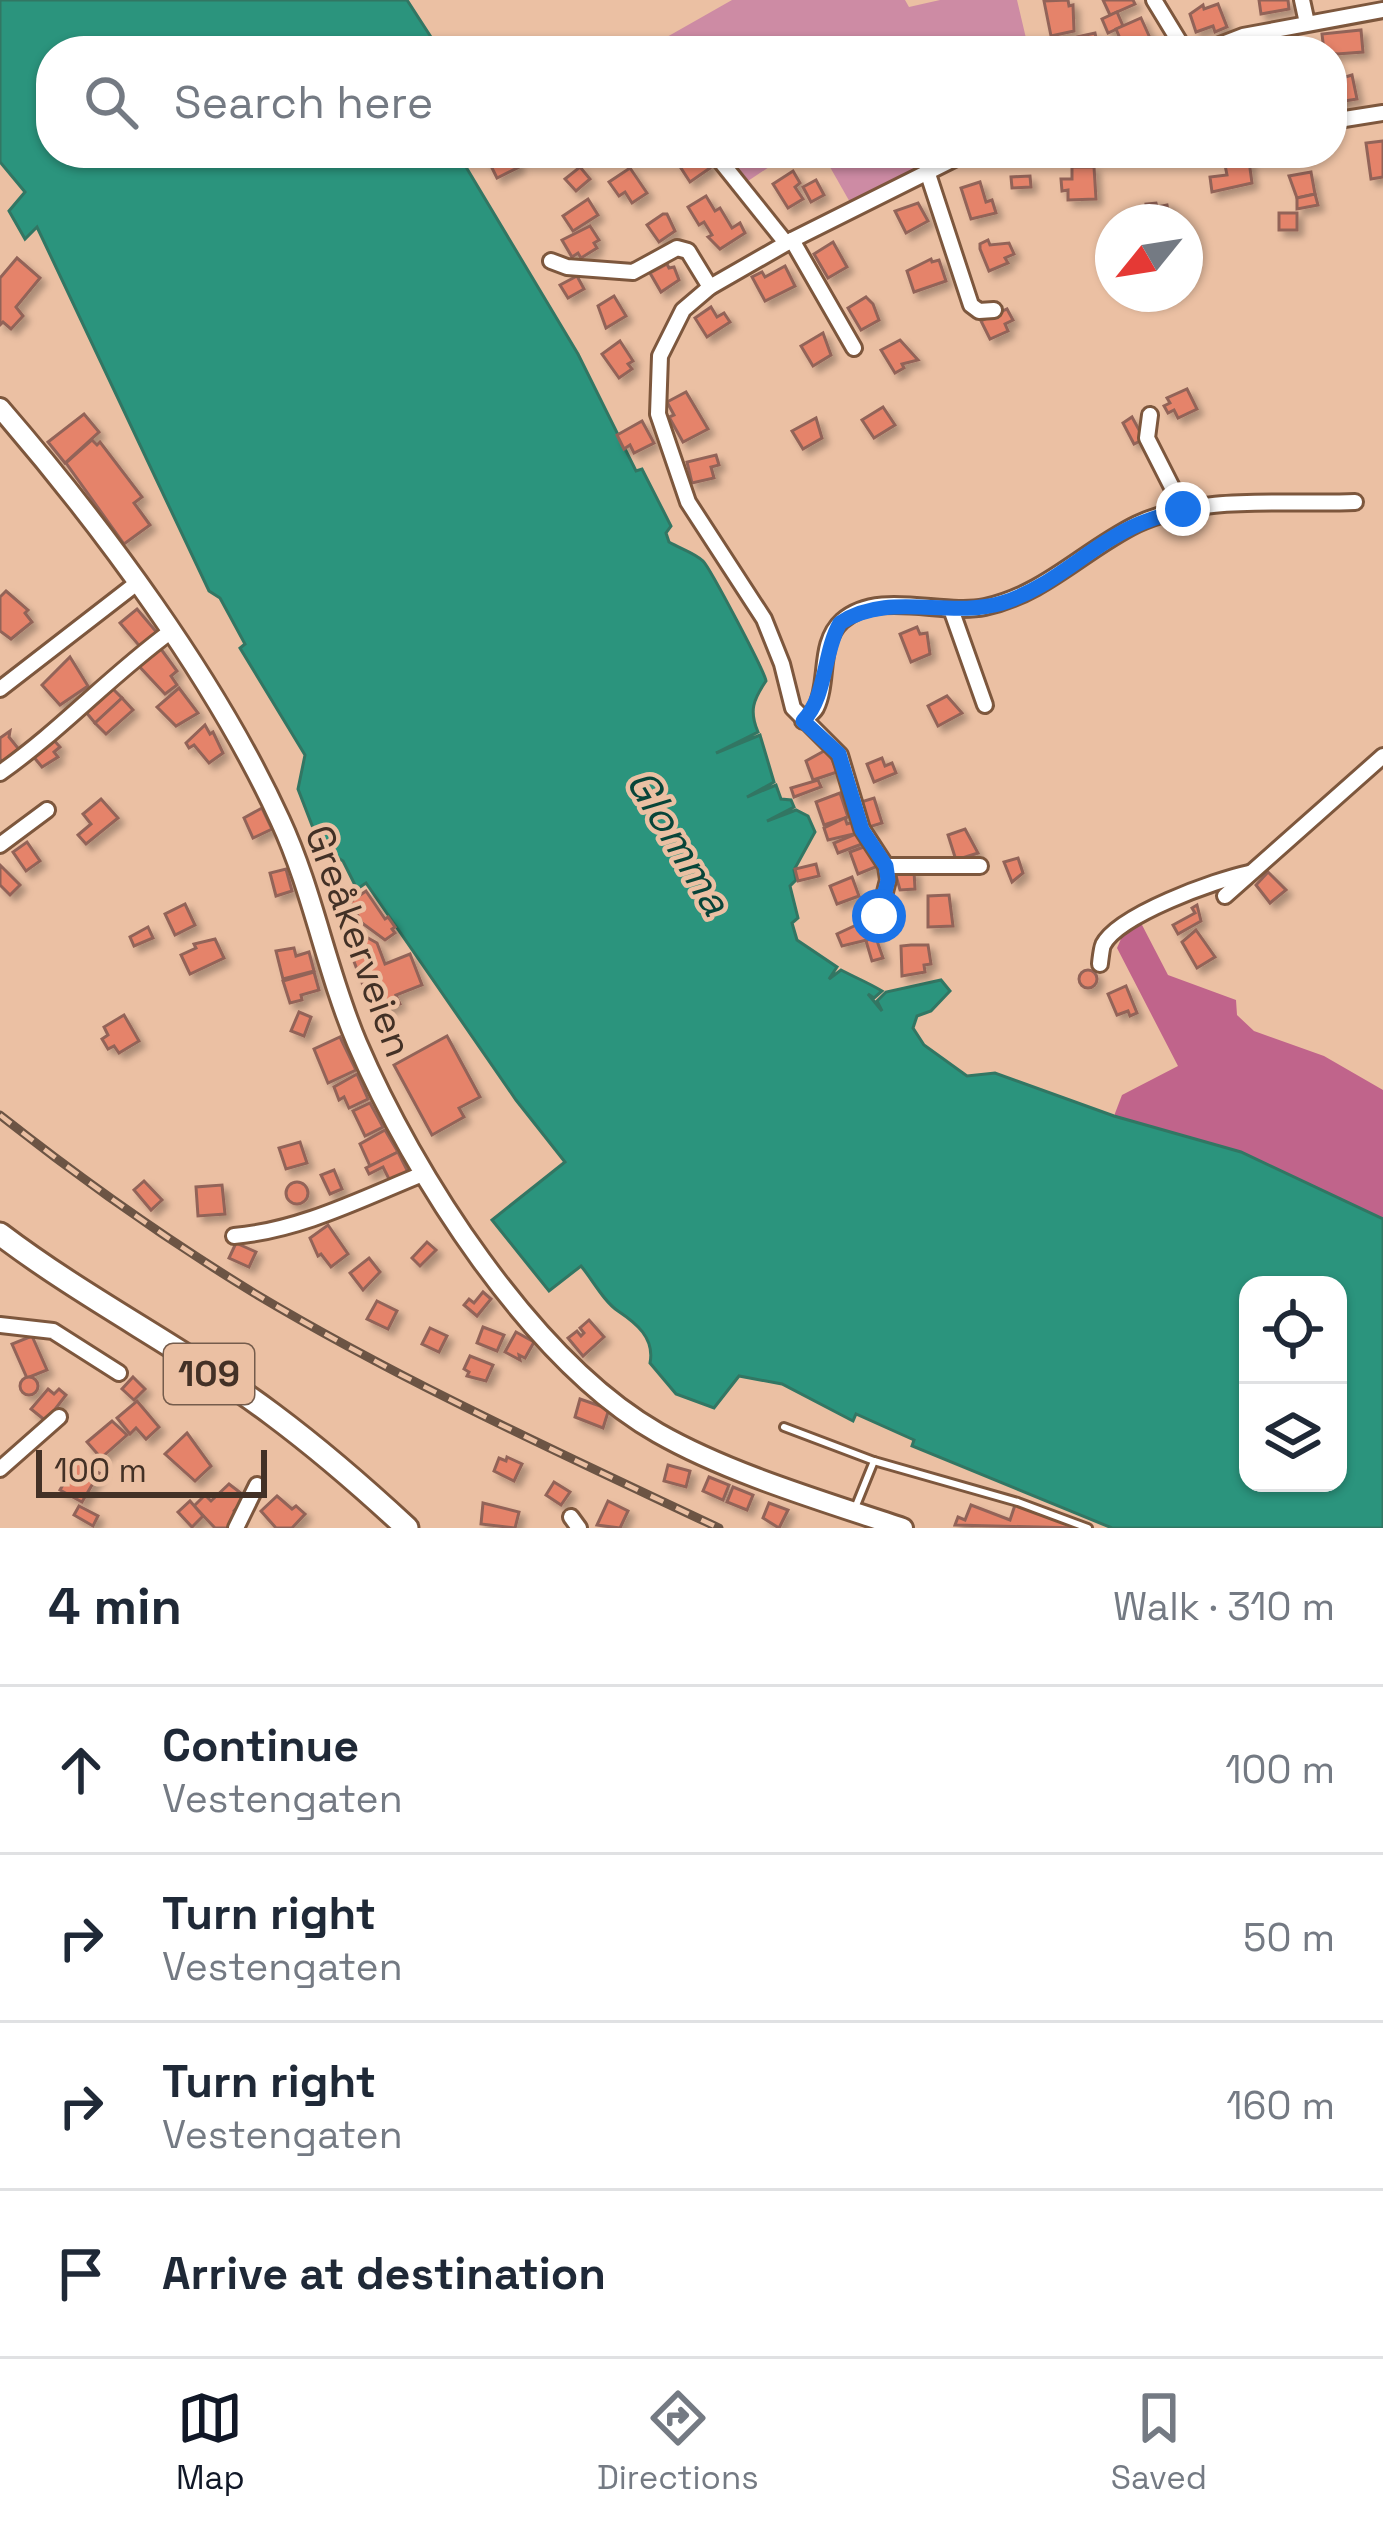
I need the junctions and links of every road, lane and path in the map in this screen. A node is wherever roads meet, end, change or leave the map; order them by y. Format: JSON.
{"nodes":[{"id":1,"x":1154,"y":0,"type":"edge"},
{"id":2,"x":1302,"y":0,"type":"edge"},
{"id":3,"x":1383,"y":10,"type":"edge"},
{"id":4,"x":1307,"y":23,"type":"junction"},
{"id":5,"x":1176,"y":36,"type":"edge"},
{"id":6,"x":1241,"y":36,"type":"edge"},
{"id":7,"x":1383,"y":113,"type":"edge"},
{"id":8,"x":1347,"y":119,"type":"edge"},
{"id":9,"x":727,"y":168,"type":"edge"},
{"id":10,"x":934,"y":168,"type":"edge"},
{"id":11,"x":927,"y":171,"type":"junction"},
{"id":12,"x":789,"y":242,"type":"junction"},
{"id":13,"x":550,"y":261,"type":"dead end"},
{"id":14,"x":710,"y":287,"type":"junction"},
{"id":15,"x":994,"y":310,"type":"dead end"},
{"id":16,"x":854,"y":348,"type":"dead end"},
{"id":17,"x":0,"y":408,"type":"edge"},
{"id":18,"x":1150,"y":415,"type":"dead end"},
{"id":19,"x":1354,"y":502,"type":"dead end"},
{"id":20,"x":1183,"y":509,"type":"junction"},
{"id":21,"x":137,"y":584,"type":"junction"},
{"id":22,"x":951,"y":609,"type":"junction"},
{"id":23,"x":170,"y":632,"type":"junction"},
{"id":24,"x":0,"y":689,"type":"edge"},
{"id":25,"x":985,"y":705,"type":"dead end"},
{"id":26,"x":803,"y":721,"type":"junction"},
{"id":27,"x":1383,"y":756,"type":"edge"},
{"id":28,"x":0,"y":773,"type":"edge"},
{"id":29,"x":47,"y":810,"type":"dead end"},
{"id":30,"x":0,"y":845,"type":"edge"},
{"id":31,"x":886,"y":866,"type":"junction"},
{"id":32,"x":980,"y":866,"type":"dead end"},
{"id":33,"x":1249,"y":873,"type":"junction"},
{"id":34,"x":1225,"y":896,"type":"dead end"},
{"id":35,"x":879,"y":916,"type":"dead end"},
{"id":36,"x":1100,"y":964,"type":"dead end"},
{"id":37,"x":425,"y":1172,"type":"junction"},
{"id":38,"x":0,"y":1234,"type":"edge"},
{"id":39,"x":234,"y":1236,"type":"dead end"},
{"id":40,"x":0,"y":1324,"type":"edge"},
{"id":41,"x":119,"y":1373,"type":"dead end"},
{"id":42,"x":59,"y":1417,"type":"dead end"},
{"id":43,"x":784,"y":1427,"type":"dead end"},
{"id":44,"x":874,"y":1461,"type":"junction"},
{"id":45,"x":0,"y":1469,"type":"edge"},
{"id":46,"x":257,"y":1485,"type":"dead end"},
{"id":47,"x":854,"y":1511,"type":"junction"},
{"id":48,"x":236,"y":1528,"type":"edge"},
{"id":49,"x":407,"y":1528,"type":"edge"},
{"id":50,"x":903,"y":1528,"type":"edge"},
{"id":51,"x":1088,"y":1528,"type":"edge"}],
"edges":[{"from":1,"to":5,"type":"street"},
{"from":2,"to":4,"type":"street"},
{"from":3,"to":4,"type":"street"},
{"from":4,"to":6,"type":"street"},
{"from":7,"to":8,"type":"street"},
{"from":9,"to":12,"type":"street"},
{"from":10,"to":11,"type":"street"},
{"from":11,"to":12,"type":"street"},
{"from":11,"to":15,"type":"street"},
{"from":12,"to":14,"type":"street"},
{"from":12,"to":16,"type":"street"},
{"from":13,"to":14,"type":"street"},
{"from":14,"to":26,"type":"street"},
{"from":17,"to":21,"type":"main road","name":"Greåkerveien"},
{"from":18,"to":20,"type":"street"},
{"from":19,"to":20,"type":"street"},
{"from":20,"to":22,"type":"street"},
{"from":21,"to":23,"type":"main road","name":"Greåkerveien"},
{"from":21,"to":24,"type":"street"},
{"from":22,"to":25,"type":"street"},
{"from":22,"to":26,"type":"street"},
{"from":23,"to":28,"type":"street"},
{"from":23,"to":37,"type":"main road","name":"Greåkerveien"},
{"from":26,"to":31,"type":"street"},
{"from":27,"to":33,"type":"street"},
{"from":29,"to":30,"type":"street"},
{"from":31,"to":32,"type":"street"},
{"from":31,"to":35,"type":"street"},
{"from":33,"to":34,"type":"street"},
{"from":33,"to":36,"type":"street"},
{"from":37,"to":39,"type":"street"},
{"from":37,"to":47,"type":"main road","name":"Greåkerveien"},
{"from":38,"to":49,"type":"main road","number":"109"},
{"from":40,"to":41,"type":"street"},
{"from":42,"to":45,"type":"street"},
{"from":43,"to":44,"type":"lane"},
{"from":44,"to":47,"type":"lane"},
{"from":44,"to":51,"type":"lane"},
{"from":46,"to":48,"type":"street"},
{"from":47,"to":50,"type":"main road","name":"Greåkerveien"}]}
